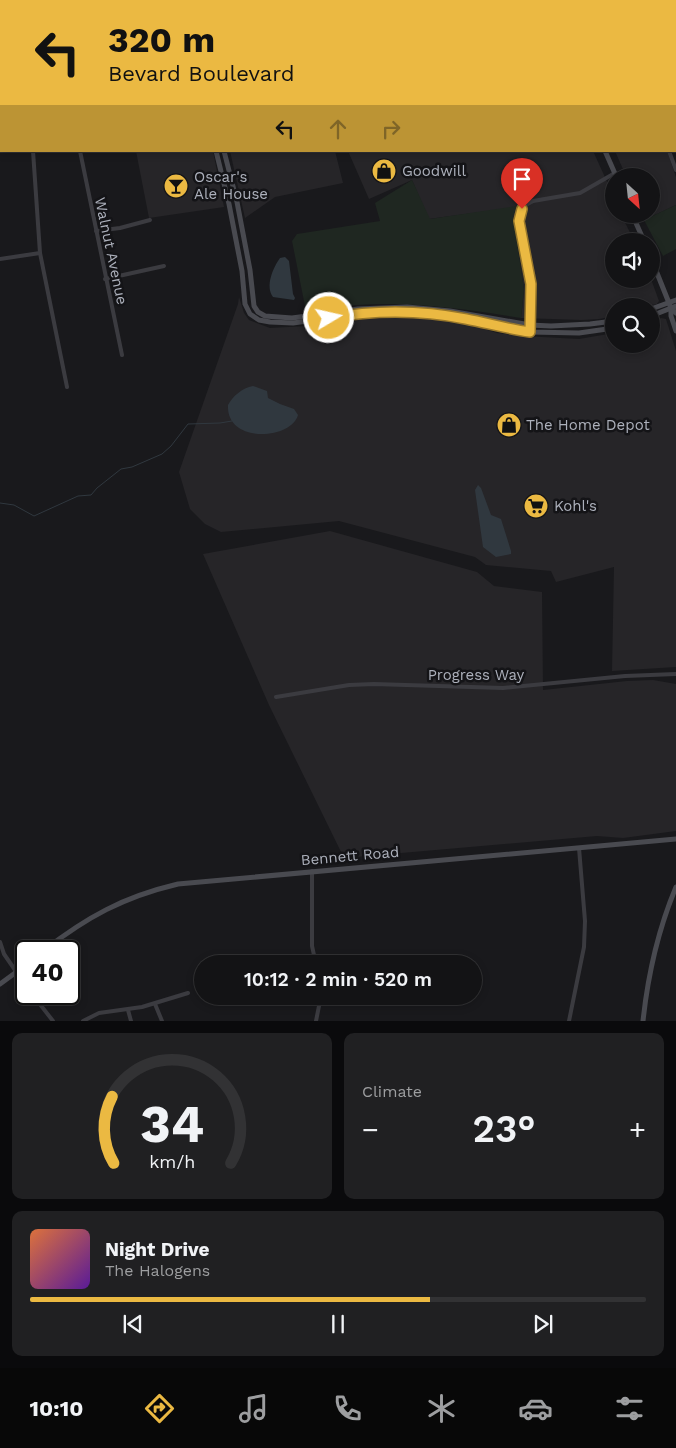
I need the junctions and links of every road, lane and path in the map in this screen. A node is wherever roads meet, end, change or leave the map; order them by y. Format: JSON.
{"nodes":[{"id":1,"x":34,"y":152,"type":"edge"},
{"id":2,"x":80,"y":152,"type":"edge"},
{"id":3,"x":216,"y":152,"type":"edge"},
{"id":4,"x":224,"y":152,"type":"edge"},
{"id":5,"x":605,"y":152,"type":"edge"},
{"id":6,"x":669,"y":152,"type":"edge"},
{"id":7,"x":612,"y":168,"type":"edge"},
{"id":8,"x":676,"y":170,"type":"edge"},
{"id":9,"x":605,"y":180,"type":"edge"},
{"id":10,"x":150,"y":220,"type":"dead end"},
{"id":11,"x":96,"y":231,"type":"junction"},
{"id":12,"x":40,"y":252,"type":"junction"},
{"id":13,"x":0,"y":259,"type":"edge"},
{"id":14,"x":164,"y":266,"type":"dead end"},
{"id":15,"x":105,"y":279,"type":"junction"},
{"id":16,"x":660,"y":279,"type":"edge"},
{"id":17,"x":676,"y":300,"type":"edge"},
{"id":18,"x":672,"y":306,"type":"edge"},
{"id":19,"x":660,"y":312,"type":"edge"},
{"id":20,"x":676,"y":314,"type":"edge"},
{"id":21,"x":281,"y":320,"type":"junction"},
{"id":22,"x":605,"y":322,"type":"edge"},
{"id":23,"x":530,"y":325,"type":"junction"},
{"id":24,"x":605,"y":329,"type":"edge"},
{"id":25,"x":676,"y":331,"type":"edge"},
{"id":26,"x":530,"y":332,"type":"junction"},
{"id":27,"x":122,"y":355,"type":"dead end"},
{"id":28,"x":68,"y":387,"type":"dead end"},
{"id":29,"x":676,"y":674,"type":"edge"},
{"id":30,"x":276,"y":697,"type":"dead end"},
{"id":31,"x":676,"y":839,"type":"edge"},
{"id":32,"x":579,"y":848,"type":"junction"},
{"id":33,"x":312,"y":872,"type":"junction"},
{"id":34,"x":676,"y":887,"type":"edge"},
{"id":35,"x":58,"y":940,"type":"edge"},
{"id":36,"x":0,"y":942,"type":"edge"},
{"id":37,"x":314,"y":955,"type":"edge"},
{"id":38,"x":15,"y":970,"type":"edge"},
{"id":39,"x":15,"y":973,"type":"edge"},
{"id":40,"x":0,"y":984,"type":"edge"},
{"id":41,"x":188,"y":993,"type":"dead end"},
{"id":42,"x":155,"y":1004,"type":"junction"},
{"id":43,"x":41,"y":1005,"type":"edge"},
{"id":44,"x":320,"y":1005,"type":"edge"},
{"id":45,"x":128,"y":1010,"type":"junction"},
{"id":46,"x":53,"y":1020,"type":"edge"},
{"id":47,"x":83,"y":1020,"type":"edge"},
{"id":48,"x":131,"y":1020,"type":"edge"},
{"id":49,"x":162,"y":1020,"type":"edge"},
{"id":50,"x":316,"y":1020,"type":"edge"},
{"id":51,"x":569,"y":1020,"type":"edge"},
{"id":52,"x":643,"y":1020,"type":"edge"}],
"edges":[{"from":1,"to":12,"type":"street"},
{"from":2,"to":11,"type":"street","name":"Walnut Avenue"},
{"from":3,"to":21,"type":"street"},
{"from":4,"to":21,"type":"street"},
{"from":5,"to":7,"type":"street"},
{"from":6,"to":8,"type":"street"},
{"from":9,"to":23,"type":"street"},
{"from":10,"to":11,"type":"street"},
{"from":11,"to":15,"type":"street","name":"Walnut Avenue"},
{"from":12,"to":13,"type":"street"},
{"from":12,"to":28,"type":"street"},
{"from":14,"to":15,"type":"street"},
{"from":15,"to":27,"type":"street","name":"Walnut Avenue"},
{"from":16,"to":18,"type":"street"},
{"from":17,"to":18,"type":"street"},
{"from":18,"to":19,"type":"street"},
{"from":18,"to":20,"type":"street"},
{"from":18,"to":25,"type":"street"},
{"from":21,"to":23,"type":"street"},
{"from":21,"to":26,"type":"street"},
{"from":22,"to":23,"type":"street"},
{"from":23,"to":26,"type":"street"},
{"from":24,"to":26,"type":"street"},
{"from":29,"to":30,"type":"street","name":"Progress Way"},
{"from":31,"to":32,"type":"street","name":"Bennett Road"},
{"from":32,"to":33,"type":"street","name":"Bennett Road"},
{"from":32,"to":51,"type":"street"},
{"from":33,"to":35,"type":"street","name":"Bennett Road"},
{"from":33,"to":37,"type":"street"},
{"from":34,"to":52,"type":"street"},
{"from":36,"to":38,"type":"street"},
{"from":39,"to":40,"type":"street"},
{"from":41,"to":42,"type":"street"},
{"from":42,"to":45,"type":"street"},
{"from":42,"to":49,"type":"street"},
{"from":43,"to":46,"type":"street"},
{"from":44,"to":50,"type":"street"},
{"from":45,"to":47,"type":"street"},
{"from":45,"to":48,"type":"street"}]}
